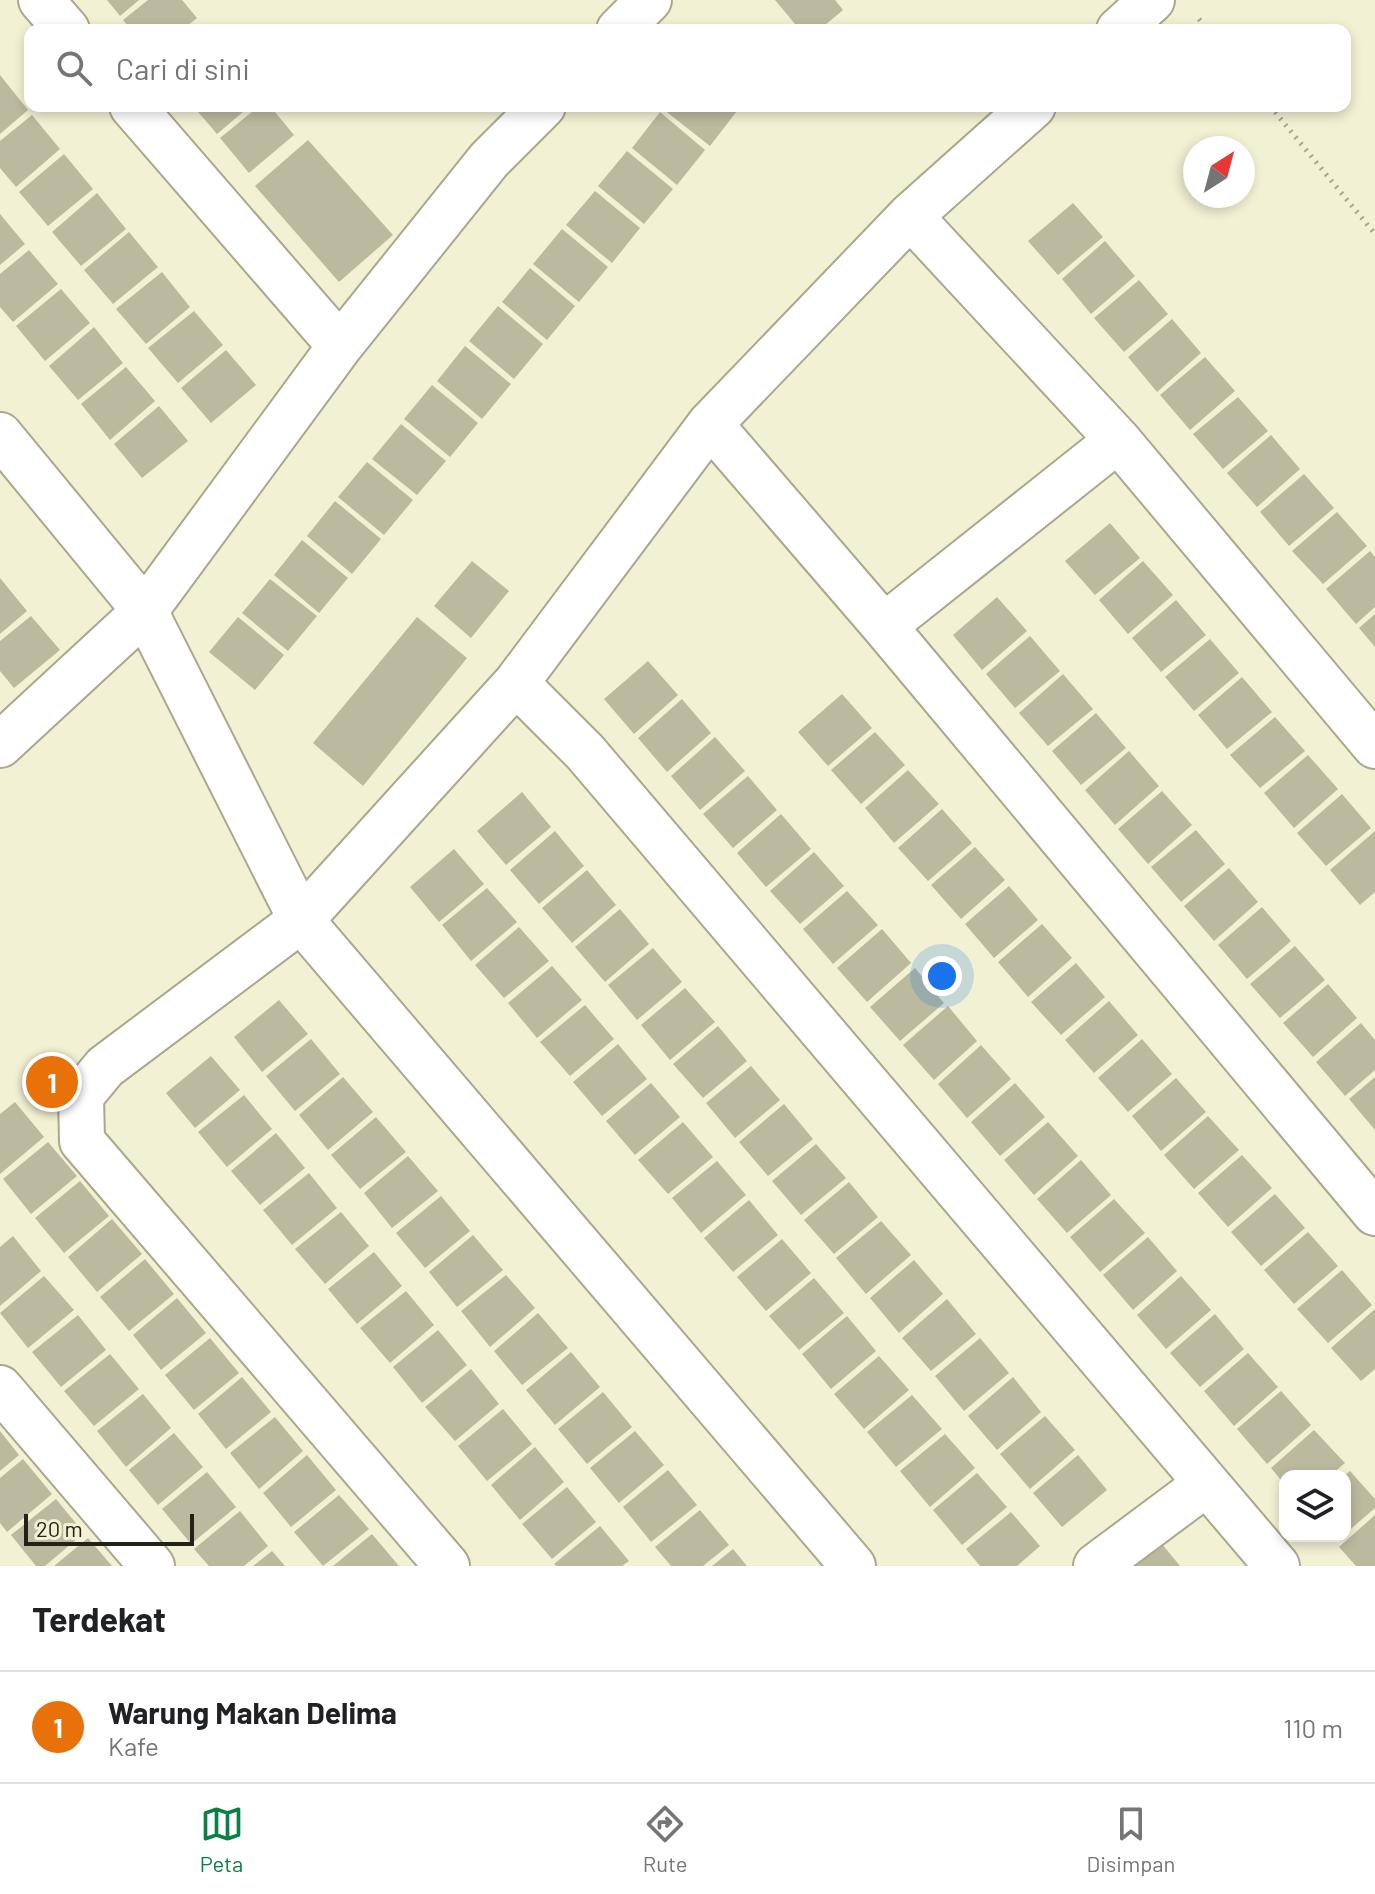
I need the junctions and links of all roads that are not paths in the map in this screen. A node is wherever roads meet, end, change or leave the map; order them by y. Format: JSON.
{"nodes":[{"id":1,"x":41,"y":0,"type":"edge"},
{"id":2,"x":649,"y":0,"type":"edge"},
{"id":3,"x":1152,"y":0,"type":"edge"},
{"id":4,"x":62,"y":24,"type":"edge"},
{"id":5,"x":625,"y":24,"type":"edge"},
{"id":6,"x":1126,"y":24,"type":"edge"},
{"id":7,"x":137,"y":112,"type":"edge"},
{"id":8,"x":537,"y":112,"type":"edge"},
{"id":9,"x":1026,"y":112,"type":"edge"},
{"id":10,"x":910,"y":216,"type":"junction"},
{"id":11,"x":340,"y":346,"type":"junction"},
{"id":12,"x":710,"y":424,"type":"junction"},
{"id":13,"x":0,"y":435,"type":"edge"},
{"id":14,"x":1118,"y":440,"type":"junction"},
{"id":15,"x":145,"y":611,"type":"junction"},
{"id":16,"x":884,"y":626,"type":"junction"},
{"id":17,"x":516,"y":683,"type":"junction"},
{"id":18,"x":0,"y":745,"type":"edge"},
{"id":19,"x":1375,"y":746,"type":"edge"},
{"id":20,"x":301,"y":920,"type":"junction"},
{"id":21,"x":1375,"y":1213,"type":"edge"},
{"id":22,"x":0,"y":1388,"type":"edge"},
{"id":23,"x":1206,"y":1484,"type":"junction"},
{"id":24,"x":152,"y":1566,"type":"edge"},
{"id":25,"x":447,"y":1566,"type":"edge"},
{"id":26,"x":853,"y":1566,"type":"edge"},
{"id":27,"x":1096,"y":1566,"type":"edge"},
{"id":28,"x":1277,"y":1566,"type":"edge"}],
"edges":[{"from":1,"to":4,"type":"street"},
{"from":2,"to":5,"type":"street"},
{"from":3,"to":6,"type":"street"},
{"from":7,"to":11,"type":"street"},
{"from":8,"to":11,"type":"street"},
{"from":9,"to":10,"type":"street"},
{"from":10,"to":12,"type":"street"},
{"from":10,"to":14,"type":"street"},
{"from":11,"to":15,"type":"street"},
{"from":12,"to":16,"type":"street"},
{"from":12,"to":17,"type":"street"},
{"from":13,"to":15,"type":"street"},
{"from":14,"to":16,"type":"street"},
{"from":14,"to":19,"type":"street"},
{"from":15,"to":18,"type":"street"},
{"from":15,"to":20,"type":"street"},
{"from":16,"to":21,"type":"street"},
{"from":17,"to":20,"type":"street"},
{"from":17,"to":23,"type":"street"},
{"from":20,"to":25,"type":"street"},
{"from":20,"to":26,"type":"street"},
{"from":22,"to":24,"type":"street"},
{"from":23,"to":27,"type":"street"},
{"from":23,"to":28,"type":"street"}]}
